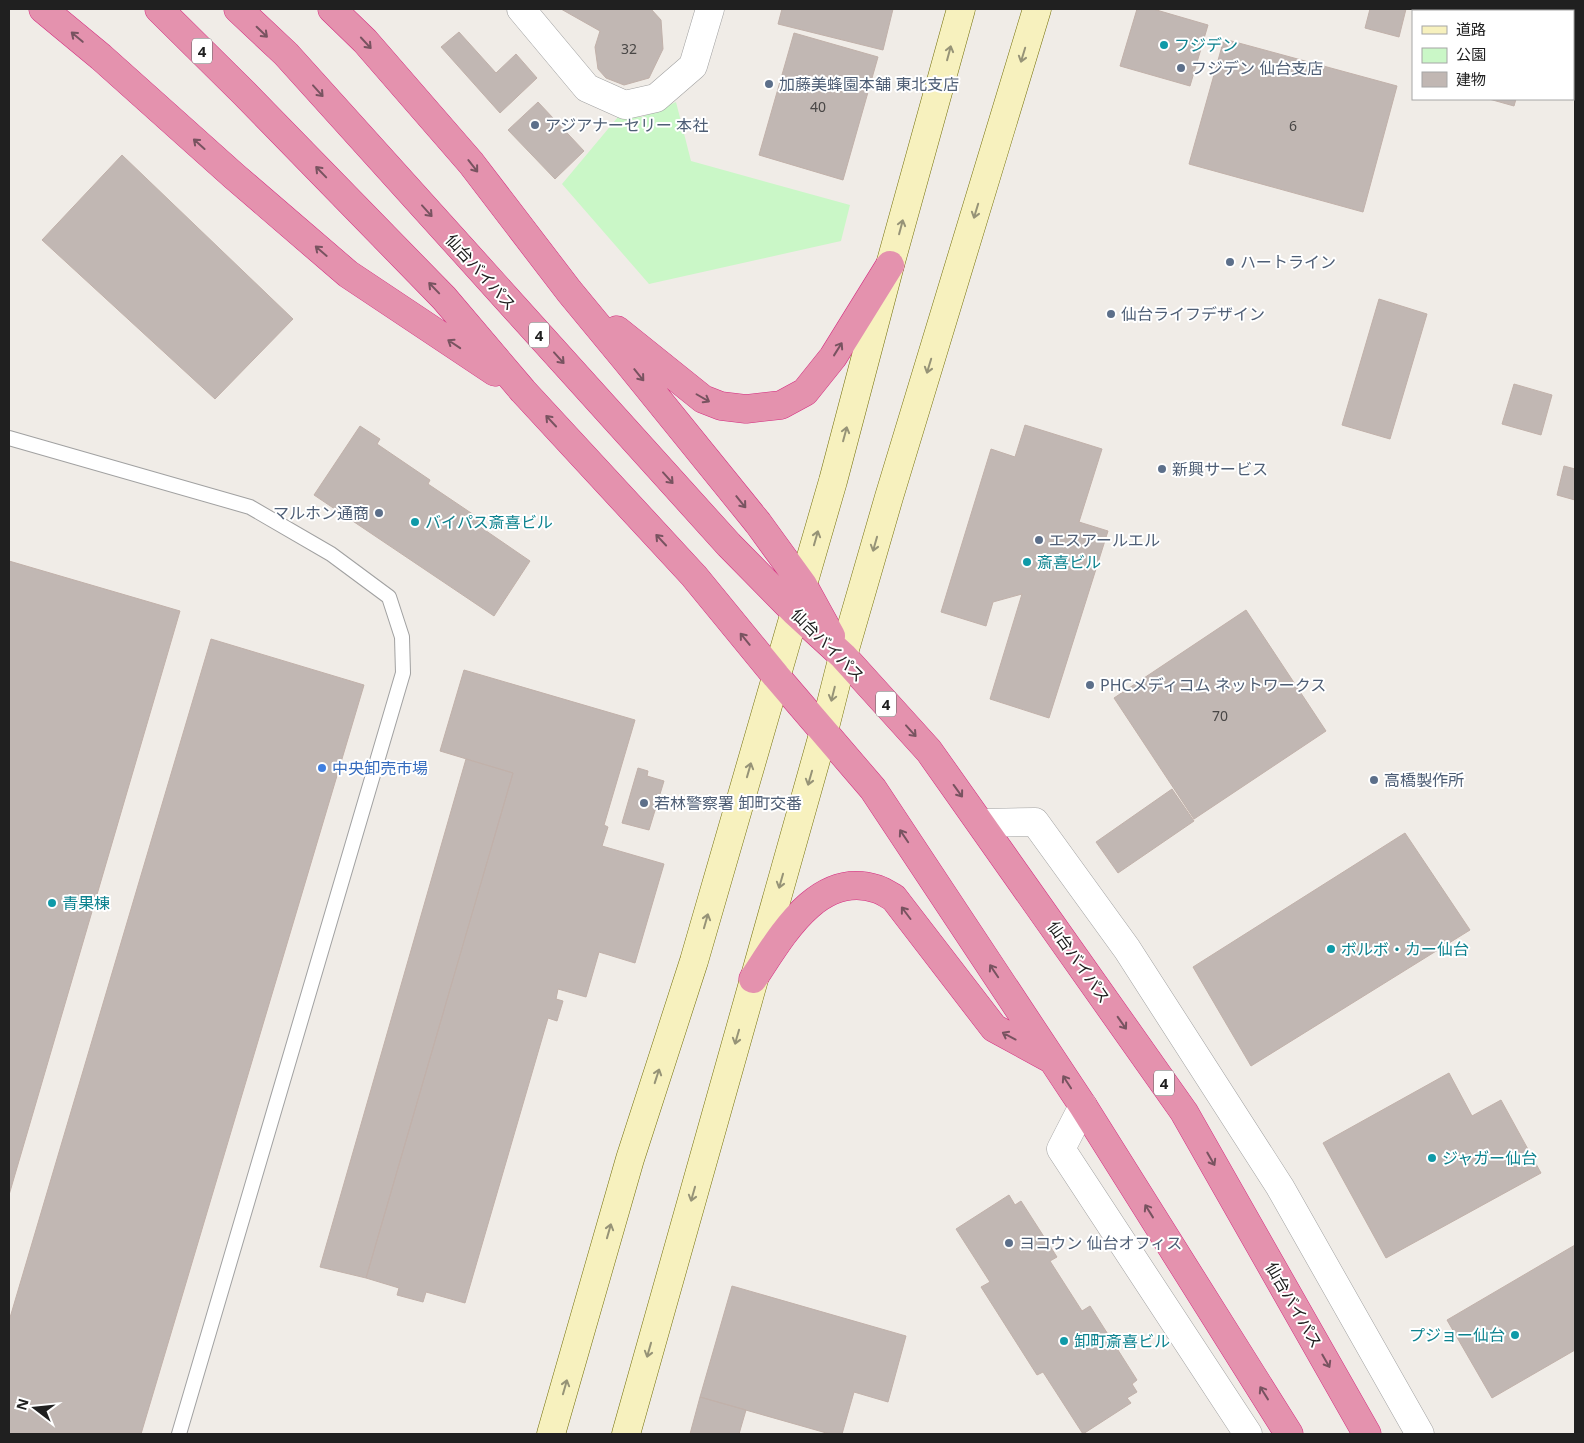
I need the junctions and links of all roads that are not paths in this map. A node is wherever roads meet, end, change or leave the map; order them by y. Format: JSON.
{"nodes":[{"id":1,"x":43,"y":9,"type":"edge"},
{"id":2,"x":159,"y":9,"type":"edge"},
{"id":3,"x":238,"y":9,"type":"edge"},
{"id":4,"x":332,"y":9,"type":"edge"},
{"id":5,"x":521,"y":9,"type":"edge"},
{"id":6,"x":710,"y":9,"type":"edge"},
{"id":7,"x":961,"y":9,"type":"edge"},
{"id":8,"x":1037,"y":9,"type":"edge"},
{"id":9,"x":890,"y":265,"type":"junction"},
{"id":10,"x":569,"y":292,"type":"junction"},
{"id":11,"x":524,"y":391,"type":"junction"},
{"id":12,"x":9,"y":438,"type":"edge"},
{"id":13,"x":803,"y":585,"type":"junction"},
{"id":14,"x":795,"y":612,"type":"junction"},
{"id":15,"x":843,"y":656,"type":"junction"},
{"id":16,"x":776,"y":676,"type":"junction"},
{"id":17,"x":824,"y":731,"type":"junction"},
{"id":18,"x":980,"y":823,"type":"junction"},
{"id":19,"x":753,"y":979,"type":"junction"},
{"id":20,"x":1052,"y":1060,"type":"junction"},
{"id":21,"x":1083,"y":1106,"type":"junction"},
{"id":22,"x":179,"y":1434,"type":"edge"},
{"id":23,"x":552,"y":1434,"type":"edge"},
{"id":24,"x":626,"y":1434,"type":"edge"},
{"id":25,"x":1248,"y":1434,"type":"edge"},
{"id":26,"x":1289,"y":1434,"type":"edge"},
{"id":27,"x":1367,"y":1434,"type":"edge"},
{"id":28,"x":1420,"y":1434,"type":"edge"}],
"edges":[{"from":11,"to":1,"type":"highway","number":"4","one_way":true},
{"from":11,"to":2,"type":"highway","number":"4","one_way":true},
{"from":3,"to":14,"type":"highway","name":"仙台バイパス","number":"4","one_way":true},
{"from":4,"to":10,"type":"highway","number":"4","one_way":true},
{"from":5,"to":6,"type":"street"},
{"from":9,"to":7,"type":"street","one_way":true},
{"from":8,"to":15,"type":"street","one_way":true},
{"from":10,"to":9,"type":"highway","one_way":true},
{"from":13,"to":9,"type":"street","one_way":true},
{"from":10,"to":13,"type":"highway","number":"4","one_way":true},
{"from":16,"to":11,"type":"highway","number":"4","one_way":true},
{"from":12,"to":22,"type":"lane"},
{"from":13,"to":14,"type":"street"},
{"from":13,"to":15,"type":"highway","number":"4"},
{"from":14,"to":15,"type":"highway","name":"仙台バイパス","number":"4"},
{"from":14,"to":16,"type":"street"},
{"from":15,"to":17,"type":"street","one_way":true},
{"from":15,"to":18,"type":"highway","name":"仙台バイパス","number":"4","one_way":true},
{"from":16,"to":17,"type":"highway","number":"4"},
{"from":23,"to":16,"type":"street","one_way":true},
{"from":17,"to":19,"type":"street","one_way":true},
{"from":20,"to":17,"type":"highway","number":"4","one_way":true},
{"from":18,"to":27,"type":"highway","name":"仙台バイパス","number":"4","one_way":true},
{"from":18,"to":28,"type":"street"},
{"from":20,"to":19,"type":"highway","one_way":true},
{"from":19,"to":24,"type":"street","one_way":true},
{"from":21,"to":20,"type":"highway","number":"4","one_way":true},
{"from":21,"to":25,"type":"street"},
{"from":26,"to":21,"type":"highway","number":"4","one_way":true}]}
